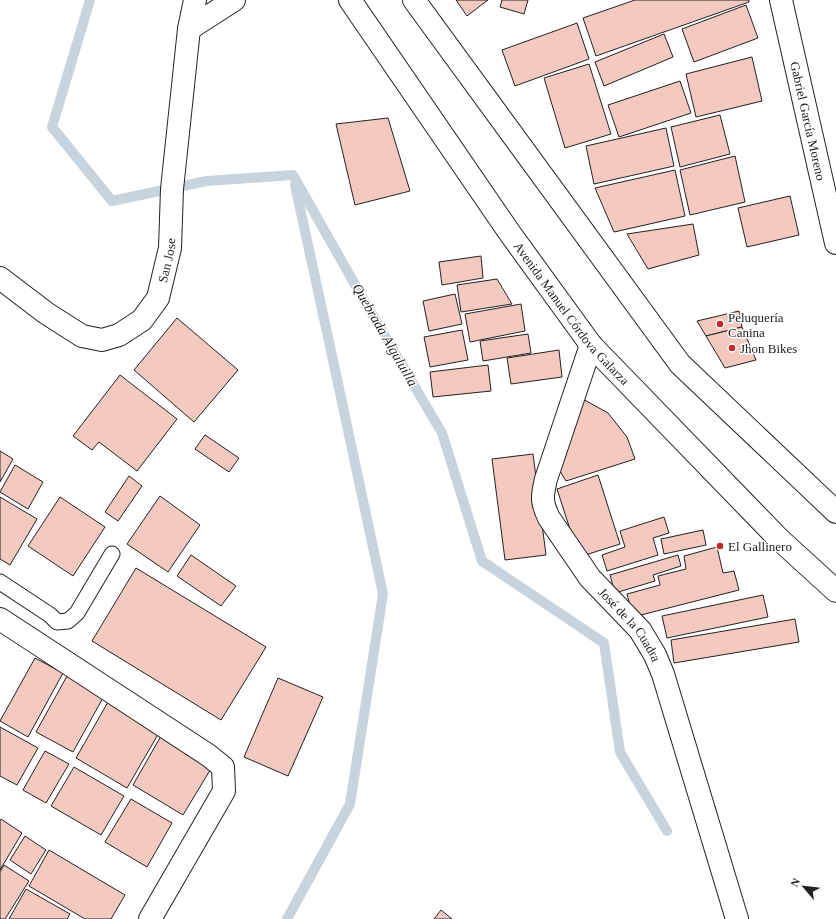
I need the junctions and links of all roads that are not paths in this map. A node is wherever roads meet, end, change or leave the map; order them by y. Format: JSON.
{"nodes":[{"id":1,"x":195,"y":0,"type":"edge"},
{"id":2,"x":234,"y":0,"type":"edge"},
{"id":3,"x":350,"y":0,"type":"edge"},
{"id":4,"x":414,"y":0,"type":"edge"},
{"id":5,"x":781,"y":0,"type":"edge"},
{"id":6,"x":189,"y":29,"type":"junction"},
{"id":7,"x":836,"y":243,"type":"edge"},
{"id":8,"x":0,"y":278,"type":"edge"},
{"id":9,"x":591,"y":345,"type":"junction"},
{"id":10,"x":836,"y":512,"type":"edge"},
{"id":11,"x":112,"y":554,"type":"dead end"},
{"id":12,"x":0,"y":582,"type":"edge"},
{"id":13,"x":836,"y":591,"type":"edge"},
{"id":14,"x":0,"y":619,"type":"edge"},
{"id":15,"x":150,"y":919,"type":"edge"},
{"id":16,"x":737,"y":919,"type":"edge"}],
"edges":[{"from":1,"to":6,"type":"street","name":"San Jose"},
{"from":2,"to":6,"type":"street"},
{"from":3,"to":9,"type":"street","name":"Avenida Manuel Córdova Galarza"},
{"from":4,"to":10,"type":"street"},
{"from":5,"to":7,"type":"street","name":"Gabriel García Moreno"},
{"from":6,"to":8,"type":"street","name":"San Jose"},
{"from":9,"to":13,"type":"street","name":"Avenida Manuel Córdova Galarza"},
{"from":9,"to":16,"type":"street","name":"José de la Cuadra"},
{"from":11,"to":12,"type":"lane"},
{"from":14,"to":15,"type":"street"}]}
